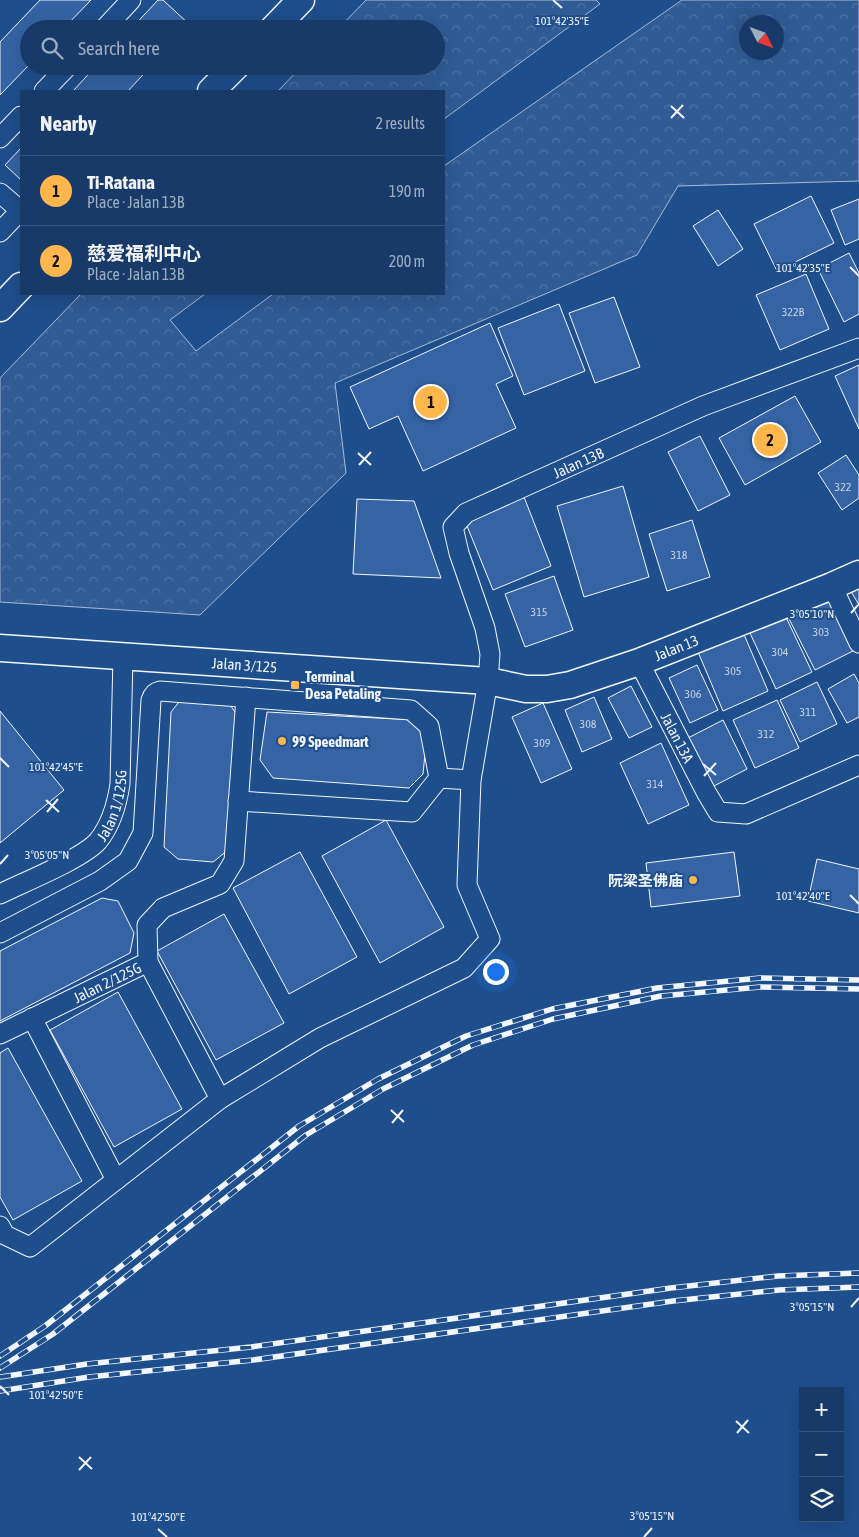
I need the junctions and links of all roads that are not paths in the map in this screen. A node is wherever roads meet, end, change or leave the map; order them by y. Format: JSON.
{"nodes":[{"id":1,"x":131,"y":0,"type":"edge"},
{"id":2,"x":301,"y":0,"type":"edge"},
{"id":3,"x":112,"y":20,"type":"edge"},
{"id":4,"x":282,"y":20,"type":"edge"},
{"id":5,"x":59,"y":75,"type":"edge"},
{"id":6,"x":227,"y":75,"type":"edge"},
{"id":7,"x":45,"y":90,"type":"edge"},
{"id":8,"x":212,"y":90,"type":"edge"},
{"id":9,"x":20,"y":117,"type":"edge"},
{"id":10,"x":0,"y":138,"type":"edge"},
{"id":11,"x":0,"y":193,"type":"edge"},
{"id":12,"x":20,"y":210,"type":"edge"},
{"id":13,"x":20,"y":212,"type":"edge"},
{"id":14,"x":0,"y":232,"type":"edge"},
{"id":15,"x":20,"y":287,"type":"edge"},
{"id":16,"x":0,"y":308,"type":"edge"},
{"id":17,"x":859,"y":348,"type":"edge"},
{"id":18,"x":859,"y":574,"type":"edge"},
{"id":19,"x":832,"y":586,"type":"junction"},
{"id":20,"x":859,"y":643,"type":"edge"},
{"id":21,"x":0,"y":648,"type":"edge"},
{"id":22,"x":123,"y":656,"type":"junction"},
{"id":23,"x":639,"y":662,"type":"junction"},
{"id":24,"x":488,"y":681,"type":"junction"},
{"id":25,"x":246,"y":697,"type":"junction"},
{"id":26,"x":859,"y":765,"type":"edge"},
{"id":27,"x":439,"y":778,"type":"junction"},
{"id":28,"x":471,"y":780,"type":"junction"},
{"id":29,"x":238,"y":801,"type":"junction"},
{"id":30,"x":0,"y":894,"type":"edge"},
{"id":31,"x":0,"y":933,"type":"edge"},
{"id":32,"x":148,"y":962,"type":"junction"},
{"id":33,"x":32,"y":1018,"type":"junction"},
{"id":34,"x":0,"y":1034,"type":"edge"},
{"id":35,"x":220,"y":1100,"type":"junction"},
{"id":36,"x":116,"y":1180,"type":"junction"},
{"id":37,"x":0,"y":1226,"type":"edge"}],
"edges":[{"from":1,"to":3,"type":"street"},
{"from":2,"to":4,"type":"street"},
{"from":5,"to":7,"type":"street"},
{"from":6,"to":8,"type":"street"},
{"from":9,"to":10,"type":"street"},
{"from":11,"to":12,"type":"street"},
{"from":13,"to":14,"type":"street"},
{"from":15,"to":16,"type":"street"},
{"from":17,"to":24,"type":"street","name":"Jalan 13B"},
{"from":18,"to":19,"type":"street","name":"Jalan 13"},
{"from":19,"to":20,"type":"street"},
{"from":19,"to":23,"type":"street","name":"Jalan 13"},
{"from":21,"to":22,"type":"street","name":"Jalan 3/125"},
{"from":22,"to":24,"type":"street","name":"Jalan 3/125"},
{"from":22,"to":30,"type":"street","name":"Jalan 1/125G"},
{"from":23,"to":24,"type":"street","name":"Jalan 13"},
{"from":23,"to":26,"type":"street","name":"Jalan 13A"},
{"from":24,"to":28,"type":"street"},
{"from":25,"to":27,"type":"street"},
{"from":25,"to":29,"type":"street","name":"Jalan 2/125G"},
{"from":25,"to":31,"type":"street"},
{"from":27,"to":28,"type":"street"},
{"from":27,"to":29,"type":"street"},
{"from":28,"to":35,"type":"street"},
{"from":29,"to":32,"type":"street","name":"Jalan 2/125G"},
{"from":32,"to":33,"type":"street","name":"Jalan 2/125G"},
{"from":32,"to":35,"type":"street"},
{"from":33,"to":34,"type":"street","name":"Jalan 2/125G"},
{"from":33,"to":36,"type":"street"},
{"from":35,"to":36,"type":"street"},
{"from":36,"to":37,"type":"street"}]}
